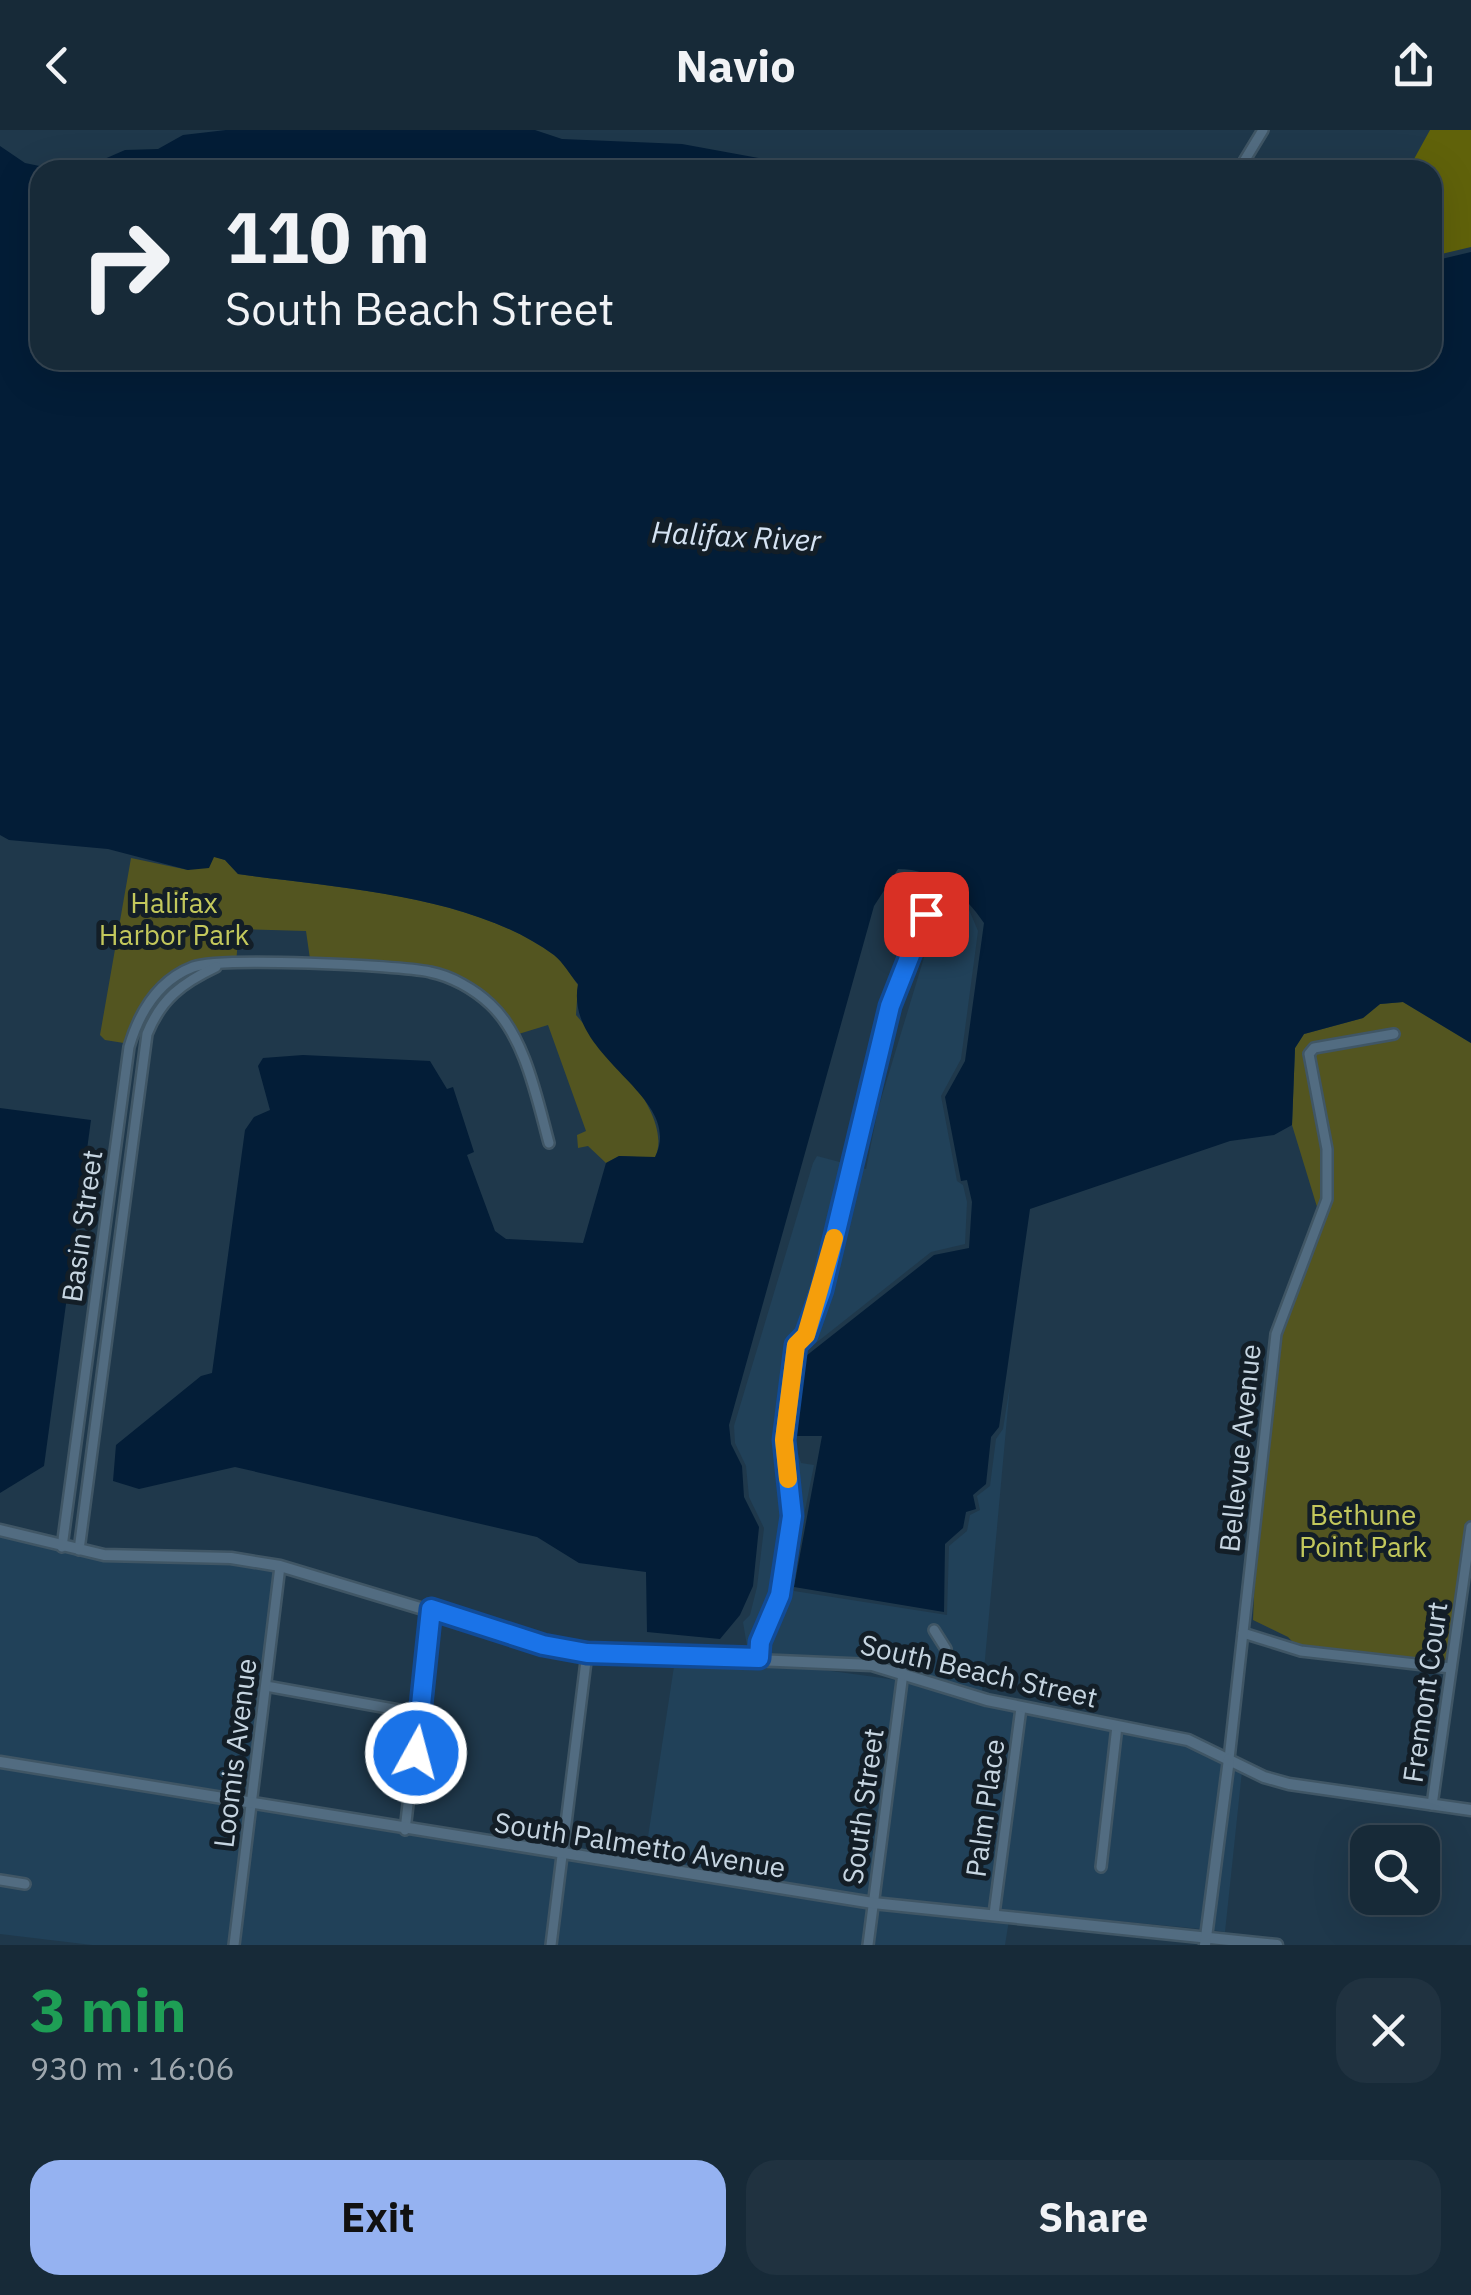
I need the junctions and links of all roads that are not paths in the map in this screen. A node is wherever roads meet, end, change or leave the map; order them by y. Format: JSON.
{"nodes":[{"id":1,"x":1263,"y":130,"type":"edge"},
{"id":2,"x":1244,"y":160,"type":"edge"},
{"id":3,"x":928,"y":927,"type":"dead end"},
{"id":4,"x":223,"y":964,"type":"junction"},
{"id":5,"x":1394,"y":1034,"type":"dead end"},
{"id":6,"x":129,"y":1048,"type":"junction"},
{"id":7,"x":144,"y":1050,"type":"junction"},
{"id":8,"x":118,"y":1132,"type":"junction"},
{"id":9,"x":132,"y":1132,"type":"junction"},
{"id":10,"x":549,"y":1143,"type":"dead end"},
{"id":11,"x":106,"y":1218,"type":"junction"},
{"id":12,"x":121,"y":1219,"type":"junction"},
{"id":13,"x":99,"y":1272,"type":"junction"},
{"id":14,"x":114,"y":1274,"type":"junction"},
{"id":15,"x":83,"y":1392,"type":"junction"},
{"id":16,"x":99,"y":1394,"type":"junction"},
{"id":17,"x":1471,"y":1527,"type":"edge"},
{"id":18,"x":0,"y":1530,"type":"edge"},
{"id":19,"x":62,"y":1547,"type":"junction"},
{"id":20,"x":80,"y":1550,"type":"junction"},
{"id":21,"x":280,"y":1566,"type":"junction"},
{"id":22,"x":431,"y":1609,"type":"junction"},
{"id":23,"x":934,"y":1630,"type":"dead end"},
{"id":24,"x":1243,"y":1632,"type":"junction"},
{"id":25,"x":946,"y":1649,"type":"dead end"},
{"id":26,"x":587,"y":1653,"type":"junction"},
{"id":27,"x":759,"y":1658,"type":"junction"},
{"id":28,"x":1451,"y":1668,"type":"junction"},
{"id":29,"x":903,"y":1674,"type":"junction"},
{"id":30,"x":266,"y":1686,"type":"junction"},
{"id":31,"x":1022,"y":1708,"type":"junction"},
{"id":32,"x":421,"y":1714,"type":"junction"},
{"id":33,"x":1116,"y":1726,"type":"junction"},
{"id":34,"x":1229,"y":1758,"type":"junction"},
{"id":35,"x":0,"y":1762,"type":"edge"},
{"id":36,"x":252,"y":1804,"type":"junction"},
{"id":37,"x":1432,"y":1805,"type":"junction"},
{"id":38,"x":1471,"y":1810,"type":"edge"},
{"id":39,"x":405,"y":1831,"type":"junction"},
{"id":40,"x":562,"y":1855,"type":"junction"},
{"id":41,"x":1101,"y":1867,"type":"dead end"},
{"id":42,"x":0,"y":1880,"type":"edge"},
{"id":43,"x":24,"y":1884,"type":"dead end"},
{"id":44,"x":873,"y":1903,"type":"junction"},
{"id":45,"x":994,"y":1914,"type":"junction"},
{"id":46,"x":1205,"y":1940,"type":"edge"},
{"id":47,"x":234,"y":1945,"type":"edge"},
{"id":48,"x":551,"y":1945,"type":"edge"},
{"id":49,"x":868,"y":1945,"type":"edge"},
{"id":50,"x":1277,"y":1945,"type":"edge"}],
"edges":[{"from":1,"to":2,"type":"street"},
{"from":3,"to":27,"type":"street"},
{"from":4,"to":6,"type":"street","name":"Basin Street"},
{"from":4,"to":7,"type":"street","name":"Basin Street"},
{"from":4,"to":10,"type":"street","name":"Basin Street"},
{"from":5,"to":24,"type":"street","name":"Bellevue Avenue"},
{"from":6,"to":7,"type":"street"},
{"from":6,"to":8,"type":"street","name":"Basin Street"},
{"from":7,"to":9,"type":"street","name":"Basin Street"},
{"from":8,"to":9,"type":"street"},
{"from":8,"to":11,"type":"street","name":"Basin Street"},
{"from":9,"to":12,"type":"street","name":"Basin Street"},
{"from":11,"to":12,"type":"street"},
{"from":11,"to":13,"type":"street","name":"Basin Street"},
{"from":12,"to":14,"type":"street","name":"Basin Street"},
{"from":13,"to":14,"type":"street"},
{"from":13,"to":15,"type":"street","name":"Basin Street"},
{"from":14,"to":16,"type":"street","name":"Basin Street"},
{"from":15,"to":16,"type":"street"},
{"from":15,"to":19,"type":"street","name":"Basin Street"},
{"from":16,"to":20,"type":"street","name":"Basin Street"},
{"from":17,"to":28,"type":"street","name":"Fremont Court"},
{"from":18,"to":19,"type":"street","name":"South Beach Street"},
{"from":19,"to":20,"type":"street","name":"South Beach Street"},
{"from":20,"to":21,"type":"street","name":"South Beach Street"},
{"from":21,"to":22,"type":"street","name":"South Beach Street"},
{"from":21,"to":30,"type":"street","name":"Loomis Avenue"},
{"from":22,"to":26,"type":"street","name":"South Beach Street"},
{"from":22,"to":32,"type":"street"},
{"from":23,"to":25,"type":"street"},
{"from":24,"to":28,"type":"street"},
{"from":24,"to":34,"type":"street","name":"Bellevue Avenue"},
{"from":26,"to":27,"type":"street","name":"South Beach Street"},
{"from":26,"to":40,"type":"street"},
{"from":27,"to":29,"type":"street","name":"South Beach Street"},
{"from":28,"to":37,"type":"street","name":"Fremont Court"},
{"from":29,"to":31,"type":"street","name":"South Beach Street"},
{"from":29,"to":44,"type":"street","name":"South Street"},
{"from":30,"to":32,"type":"street"},
{"from":30,"to":36,"type":"street","name":"Loomis Avenue"},
{"from":31,"to":33,"type":"street","name":"South Beach Street"},
{"from":31,"to":45,"type":"street","name":"Palm Place"},
{"from":32,"to":39,"type":"street"},
{"from":33,"to":34,"type":"street","name":"South Beach Street"},
{"from":33,"to":41,"type":"street"},
{"from":34,"to":37,"type":"street","name":"South Beach Street"},
{"from":34,"to":46,"type":"street","name":"Bellevue Avenue"},
{"from":35,"to":36,"type":"street","name":"South Palmetto Avenue"},
{"from":36,"to":39,"type":"street","name":"South Palmetto Avenue"},
{"from":36,"to":47,"type":"street","name":"Loomis Avenue"},
{"from":37,"to":38,"type":"street","name":"South Beach Street"},
{"from":39,"to":40,"type":"street","name":"South Palmetto Avenue"},
{"from":40,"to":44,"type":"street","name":"South Palmetto Avenue"},
{"from":40,"to":48,"type":"street"},
{"from":42,"to":43,"type":"street"},
{"from":44,"to":45,"type":"street","name":"South Palmetto Avenue"},
{"from":44,"to":49,"type":"street","name":"South Street"},
{"from":45,"to":46,"type":"street","name":"South Palmetto Avenue"},
{"from":46,"to":50,"type":"street","name":"South Palmetto Avenue"}]}
